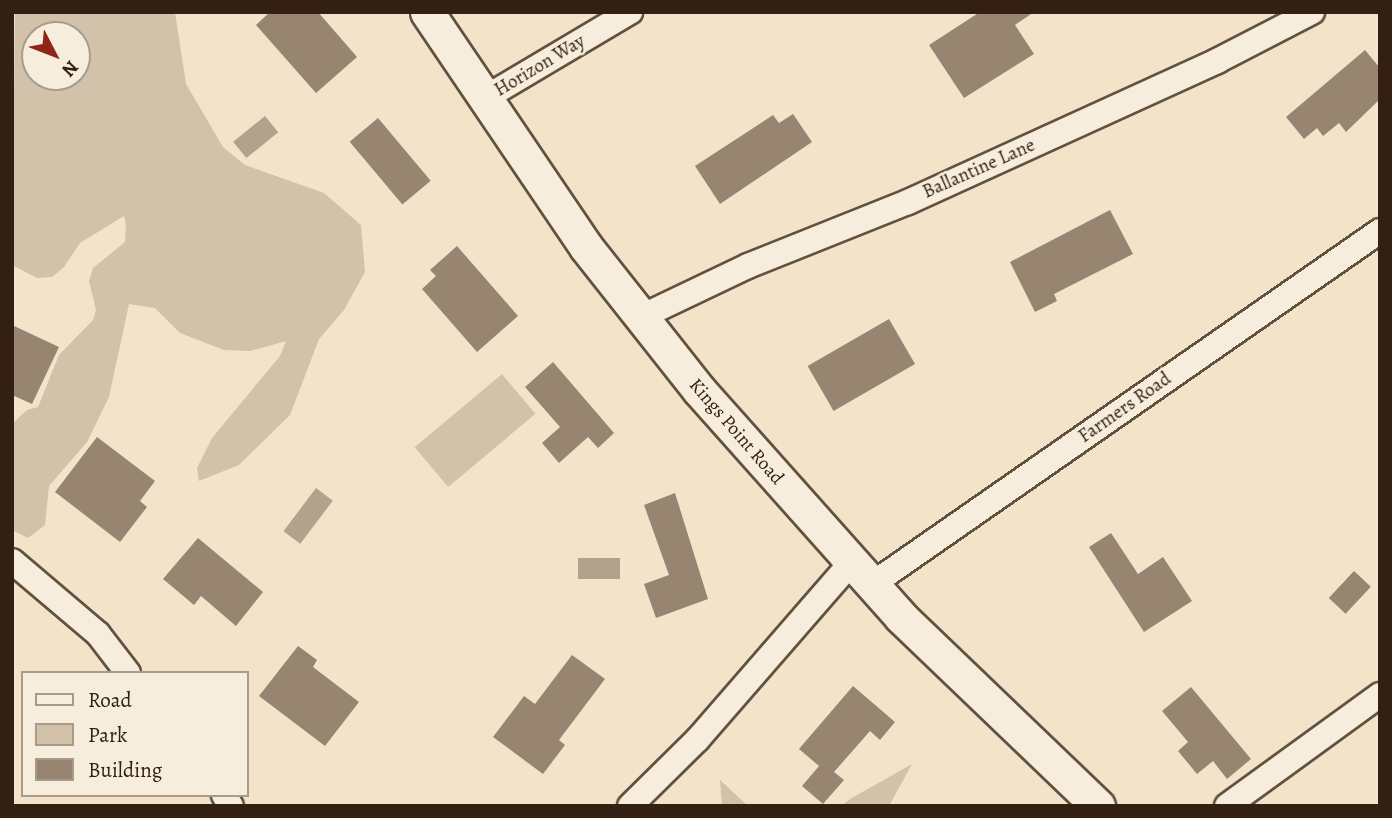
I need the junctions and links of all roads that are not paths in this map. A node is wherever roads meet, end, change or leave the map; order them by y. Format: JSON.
{"nodes":[{"id":1,"x":427,"y":12,"type":"edge"},
{"id":2,"x":630,"y":12,"type":"edge"},
{"id":3,"x":1312,"y":12,"type":"edge"},
{"id":4,"x":485,"y":98,"type":"junction"},
{"id":5,"x":1380,"y":231,"type":"edge"},
{"id":6,"x":641,"y":317,"type":"junction"},
{"id":7,"x":12,"y":561,"type":"edge"},
{"id":8,"x":861,"y":574,"type":"junction"},
{"id":9,"x":126,"y":671,"type":"edge"},
{"id":10,"x":1380,"y":695,"type":"edge"},
{"id":11,"x":630,"y":806,"type":"edge"},
{"id":12,"x":1098,"y":806,"type":"edge"},
{"id":13,"x":1227,"y":806,"type":"edge"}],
"edges":[{"from":1,"to":4,"type":"main road","name":"Kings Point Road"},
{"from":2,"to":4,"type":"street","name":"Horizon Way"},
{"from":3,"to":6,"type":"street","name":"Ballantine Lane"},
{"from":4,"to":6,"type":"main road","name":"Kings Point Road"},
{"from":5,"to":8,"type":"street","name":"Farmers Road"},
{"from":6,"to":8,"type":"main road","name":"Kings Point Road"},
{"from":7,"to":9,"type":"street"},
{"from":8,"to":11,"type":"street","name":"Farmers Road"},
{"from":8,"to":12,"type":"main road","name":"Kings Point Road"},
{"from":10,"to":13,"type":"street"}]}
